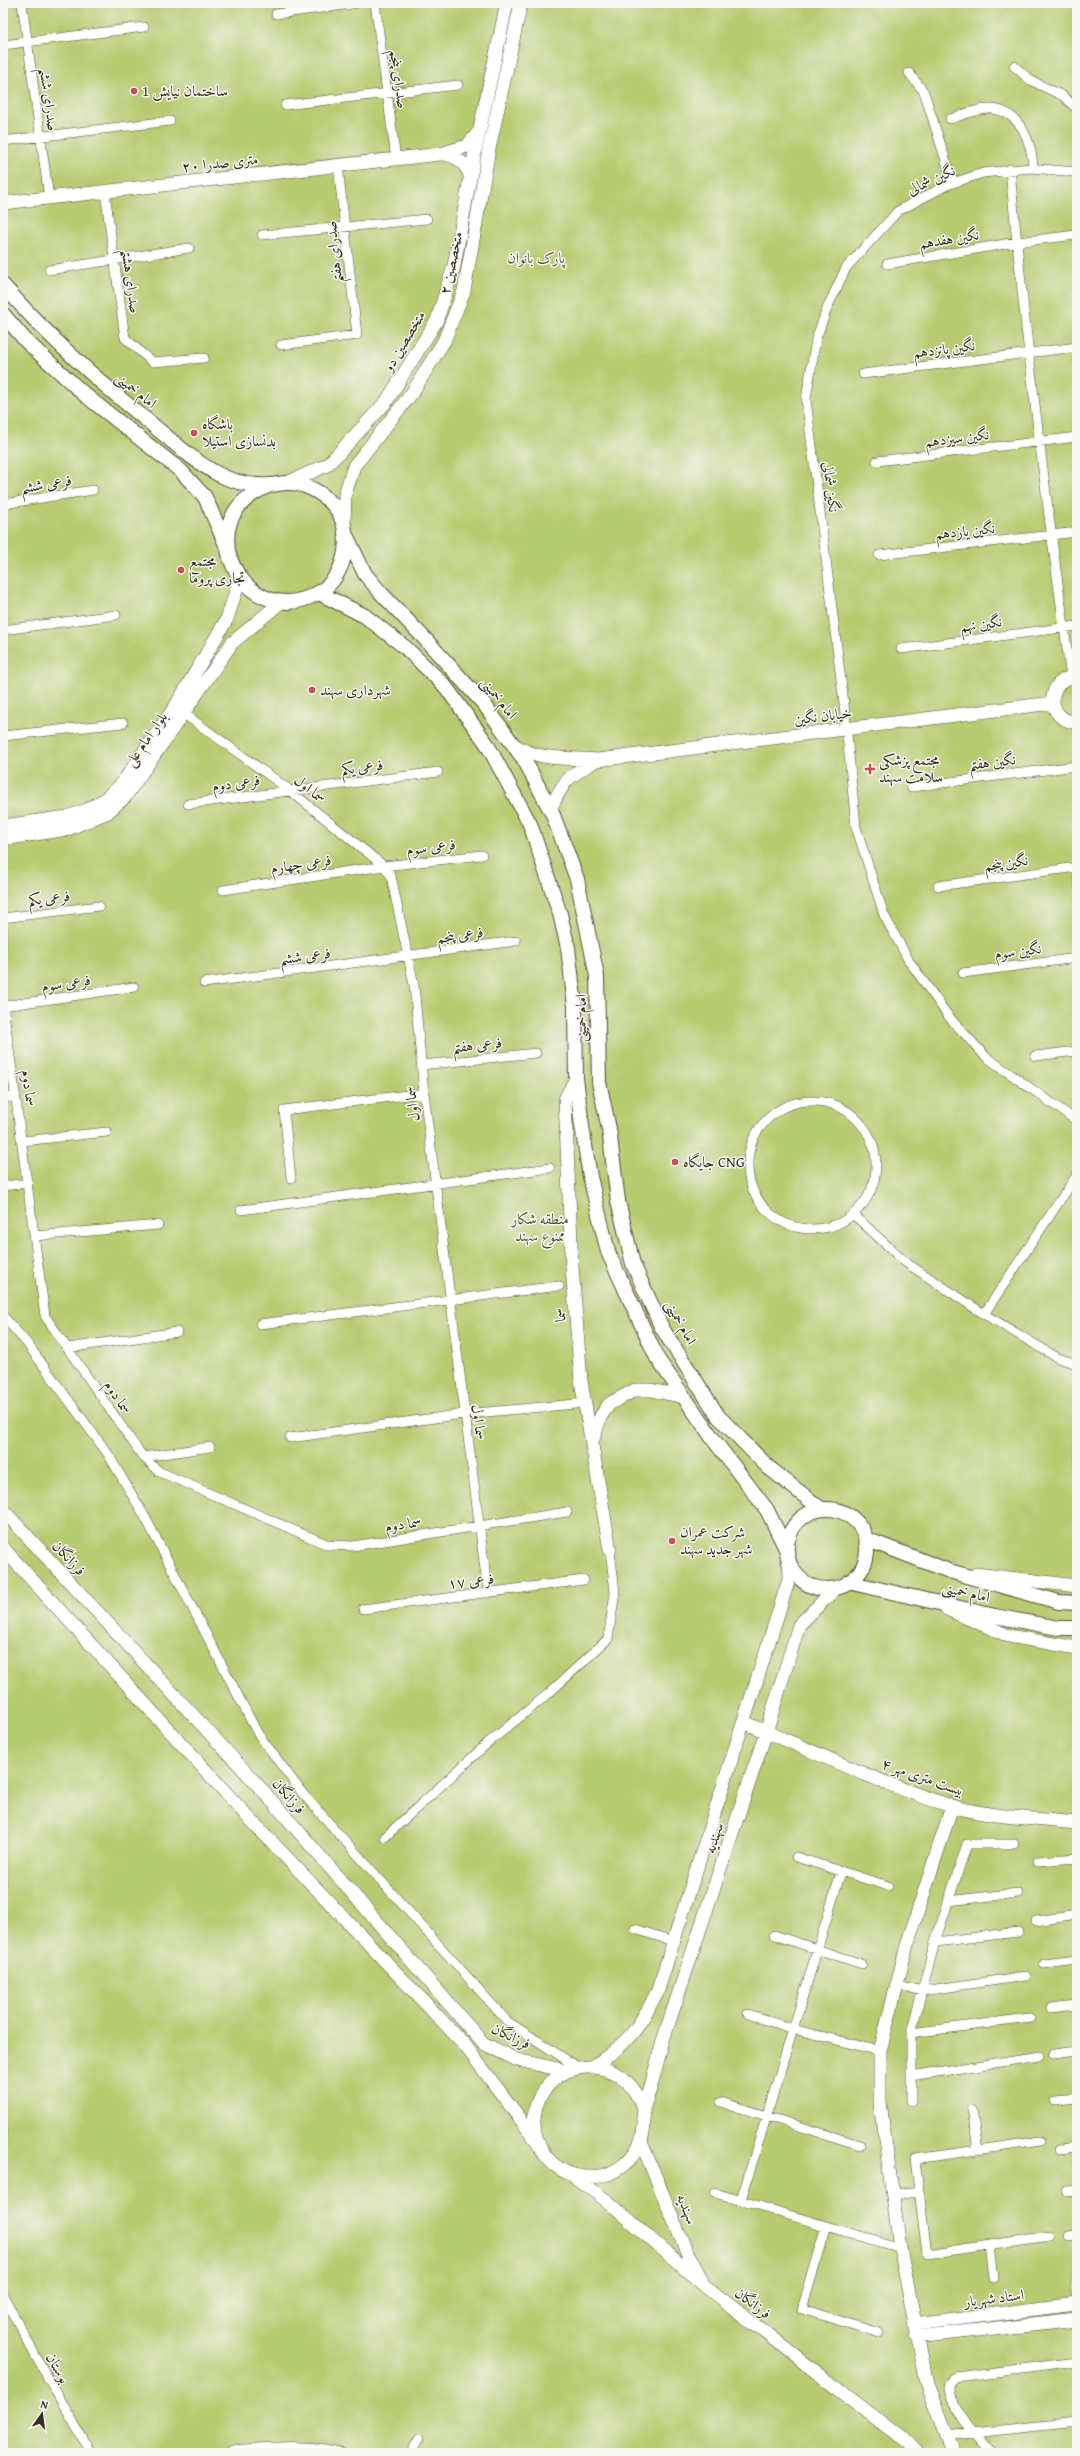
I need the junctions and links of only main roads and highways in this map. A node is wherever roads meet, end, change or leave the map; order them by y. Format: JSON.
{"nodes":[{"id":1,"x":507,"y":3,"type":"edge"},
{"id":2,"x":521,"y":3,"type":"edge"},
{"id":3,"x":478,"y":132,"type":"junction"},
{"id":4,"x":440,"y":154,"type":"junction"},
{"id":5,"x":470,"y":175,"type":"junction"},
{"id":6,"x":3,"y":203,"type":"edge"},
{"id":7,"x":3,"y":286,"type":"edge"},
{"id":8,"x":3,"y":314,"type":"edge"},
{"id":9,"x":287,"y":483,"type":"junction"},
{"id":10,"x":268,"y":486,"type":"junction"},
{"id":11,"x":344,"y":529,"type":"junction"},
{"id":12,"x":227,"y":548,"type":"junction"},
{"id":13,"x":240,"y":578,"type":"junction"},
{"id":14,"x":319,"y":593,"type":"junction"},
{"id":15,"x":280,"y":602,"type":"junction"},
{"id":16,"x":1074,"y":677,"type":"edge"},
{"id":17,"x":1052,"y":703,"type":"junction"},
{"id":18,"x":179,"y":710,"type":"junction"},
{"id":19,"x":1077,"y":722,"type":"edge"},
{"id":20,"x":512,"y":744,"type":"junction"},
{"id":21,"x":598,"y":760,"type":"junction"},
{"id":22,"x":550,"y":810,"type":"junction"},
{"id":23,"x":3,"y":826,"type":"edge"},
{"id":24,"x":3,"y":839,"type":"edge"},
{"id":25,"x":576,"y":1078,"type":"junction"},
{"id":26,"x":684,"y":1397,"type":"junction"},
{"id":27,"x":592,"y":1441,"type":"junction"},
{"id":28,"x":821,"y":1509,"type":"junction"},
{"id":29,"x":3,"y":1510,"type":"edge"},
{"id":30,"x":866,"y":1539,"type":"junction"},
{"id":31,"x":3,"y":1548,"type":"edge"},
{"id":32,"x":610,"y":1550,"type":"road end"},
{"id":33,"x":788,"y":1556,"type":"junction"},
{"id":34,"x":949,"y":1571,"type":"junction"},
{"id":35,"x":842,"y":1585,"type":"junction"},
{"id":36,"x":1077,"y":1586,"type":"edge"},
{"id":37,"x":929,"y":1601,"type":"junction"},
{"id":38,"x":1077,"y":1603,"type":"edge"},
{"id":39,"x":1077,"y":1628,"type":"edge"},
{"id":40,"x":1077,"y":1648,"type":"edge"},
{"id":41,"x":743,"y":1722,"type":"junction"},
{"id":42,"x":766,"y":1732,"type":"junction"},
{"id":43,"x":952,"y":1806,"type":"junction"},
{"id":44,"x":1077,"y":1823,"type":"edge"},
{"id":45,"x":579,"y":2069,"type":"junction"},
{"id":46,"x":643,"y":2110,"type":"junction"},
{"id":47,"x":641,"y":2142,"type":"junction"},
{"id":48,"x":539,"y":2144,"type":"junction"},
{"id":49,"x":571,"y":2174,"type":"junction"},
{"id":50,"x":706,"y":2287,"type":"junction"},
{"id":51,"x":1077,"y":2304,"type":"edge"},
{"id":52,"x":1077,"y":2320,"type":"edge"},
{"id":53,"x":914,"y":2324,"type":"junction"},
{"id":54,"x":916,"y":2337,"type":"junction"},
{"id":55,"x":921,"y":2453,"type":"edge"},
{"id":56,"x":954,"y":2453,"type":"edge"}],
"edges":[{"from":1,"to":3,"type":"main road","name":"متخصصین دو"},
{"from":2,"to":11,"type":"main road","name":"متخصصین ۲"},
{"from":3,"to":4,"type":"main road","name":"۲۰ متری صدرا"},
{"from":3,"to":5,"type":"main road","name":"متخصصین دو"},
{"from":4,"to":5,"type":"main road"},
{"from":4,"to":6,"type":"main road","name":"۲۰ متری صدرا"},
{"from":5,"to":9,"type":"main road","name":"متخصصین دو"},
{"from":7,"to":10,"type":"main road","name":"امام خمینی"},
{"from":8,"to":12,"type":"main road"},
{"from":9,"to":10,"type":"main road"},
{"from":9,"to":11,"type":"main road"},
{"from":10,"to":12,"type":"main road"},
{"from":11,"to":14,"type":"main road"},
{"from":11,"to":20,"type":"main road","name":"امام خمینی"},
{"from":12,"to":13,"type":"main road"},
{"from":13,"to":15,"type":"main road"},
{"from":13,"to":18,"type":"main road","name":"بلوار امام علی"},
{"from":14,"to":15,"type":"main road"},
{"from":14,"to":25,"type":"main road","name":"امام خمینی"},
{"from":15,"to":18,"type":"main road","name":"بلوار امام علی"},
{"from":16,"to":17,"type":"main road"},
{"from":17,"to":19,"type":"main road"},
{"from":17,"to":21,"type":"main road","name":"خیابان نگین"},
{"from":18,"to":23,"type":"main road","name":"بلوار امام علی"},
{"from":18,"to":24,"type":"main road","name":"بلوار امام علی"},
{"from":20,"to":21,"type":"main road"},
{"from":20,"to":22,"type":"main road","name":"امام خمینی"},
{"from":21,"to":22,"type":"main road"},
{"from":22,"to":28,"type":"main road","name":"امام خمینی"},
{"from":25,"to":26,"type":"main road","name":"امام خمینی"},
{"from":25,"to":27,"type":"main road","name":"سما"},
{"from":26,"to":27,"type":"main road"},
{"from":26,"to":33,"type":"main road","name":"امام خمینی"},
{"from":27,"to":32,"type":"main road","name":"سما"},
{"from":28,"to":30,"type":"main road"},
{"from":28,"to":33,"type":"main road"},
{"from":29,"to":45,"type":"main road","name":"فرزانگان"},
{"from":30,"to":34,"type":"main road","name":"امام خمینی"},
{"from":30,"to":35,"type":"main road"},
{"from":31,"to":48,"type":"main road"},
{"from":33,"to":35,"type":"main road"},
{"from":33,"to":41,"type":"main road","name":"سهندیه"},
{"from":34,"to":36,"type":"main road"},
{"from":34,"to":38,"type":"main road","name":"امام خمینی"},
{"from":35,"to":37,"type":"main road","name":"امام خمینی"},
{"from":35,"to":42,"type":"main road","name":"سهندیه"},
{"from":37,"to":39,"type":"main road","name":"امام خمینی"},
{"from":37,"to":40,"type":"main road"},
{"from":41,"to":42,"type":"main road","name":"بیست متری مهر ۴"},
{"from":41,"to":45,"type":"main road","name":"سهندیه"},
{"from":42,"to":43,"type":"main road","name":"بیست متری مهر ۴"},
{"from":42,"to":46,"type":"main road","name":"سهندیه"},
{"from":43,"to":44,"type":"main road","name":"بیست متری مهر ۴"},
{"from":43,"to":53,"type":"main road"},
{"from":45,"to":46,"type":"main road"},
{"from":45,"to":48,"type":"main road"},
{"from":46,"to":47,"type":"main road"},
{"from":47,"to":49,"type":"main road"},
{"from":47,"to":50,"type":"main road","name":"سهندیه"},
{"from":48,"to":49,"type":"main road"},
{"from":49,"to":50,"type":"main road","name":"فرزانگان"},
{"from":50,"to":55,"type":"main road","name":"فرزانگان"},
{"from":51,"to":53,"type":"main road","name":"استاد شهریار"},
{"from":52,"to":54,"type":"main road","name":"استاد شهریار"},
{"from":53,"to":54,"type":"main road"},
{"from":54,"to":56,"type":"main road"}]}
